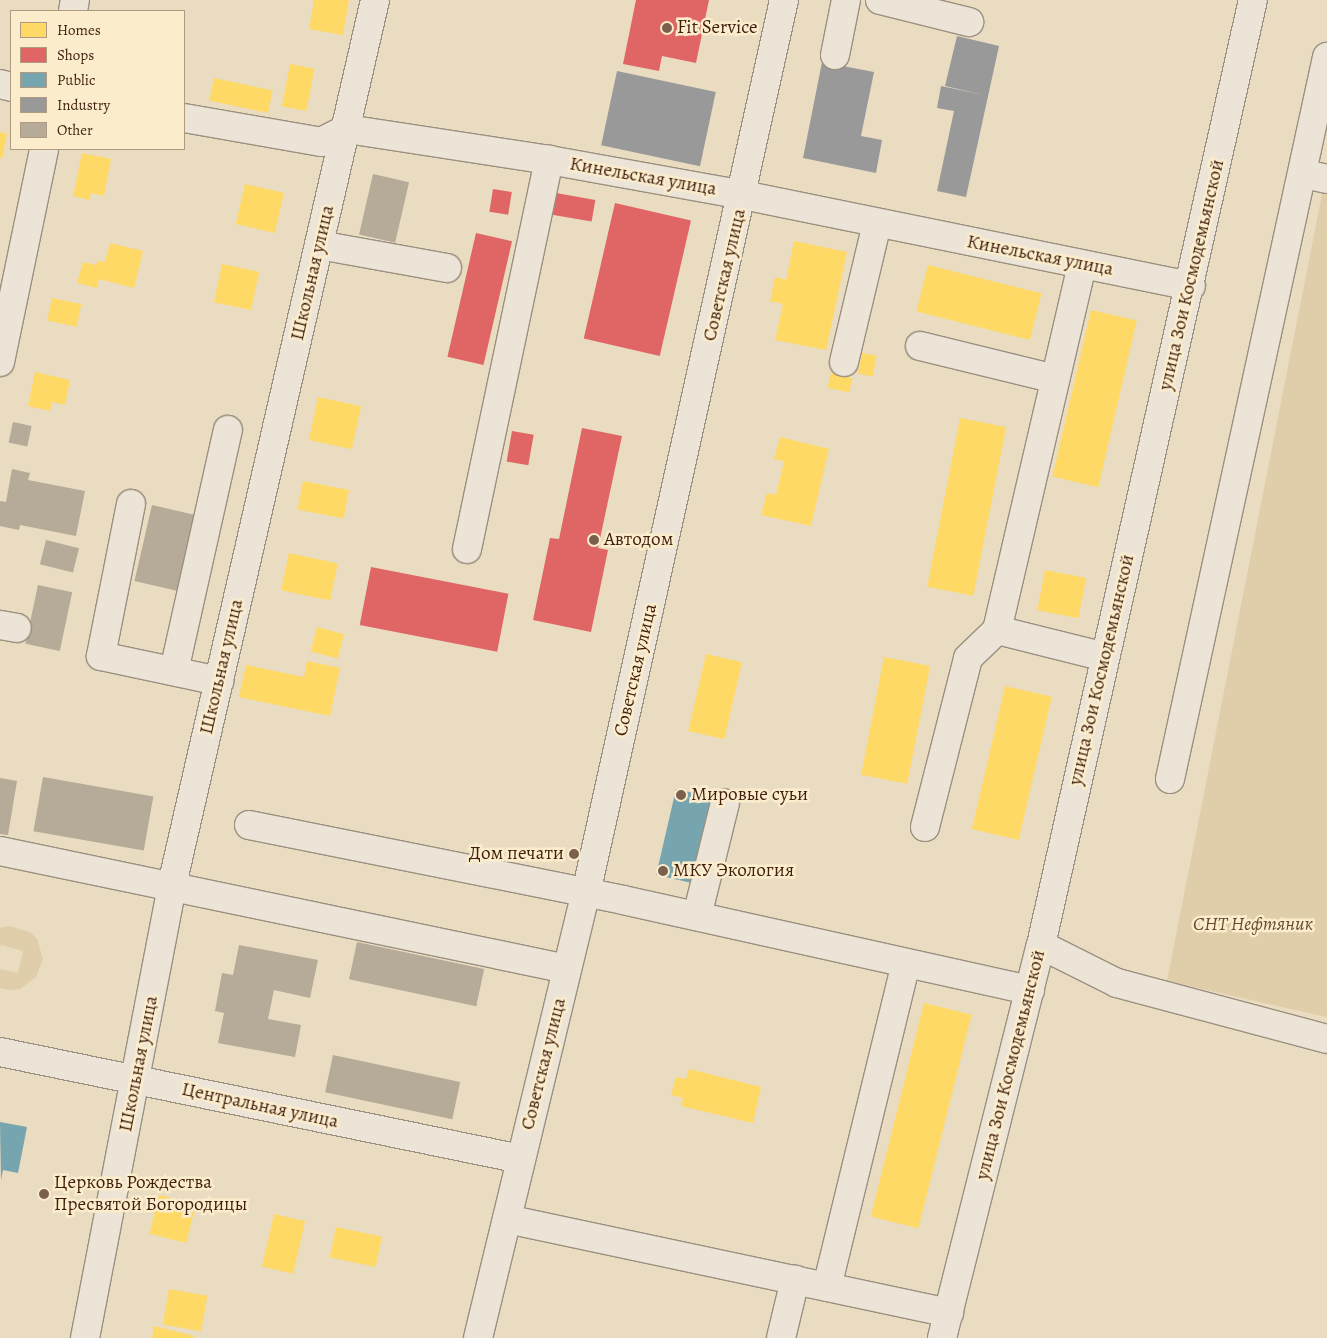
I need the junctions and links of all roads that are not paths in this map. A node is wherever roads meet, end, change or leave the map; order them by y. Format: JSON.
{"nodes":[{"id":1,"x":375,"y":0,"type":"edge"},
{"id":2,"x":784,"y":0,"type":"edge"},
{"id":3,"x":846,"y":0,"type":"edge"},
{"id":4,"x":880,"y":0,"type":"edge"},
{"id":5,"x":1253,"y":0,"type":"edge"},
{"id":6,"x":968,"y":22,"type":"dead end"},
{"id":7,"x":835,"y":55,"type":"dead end"},
{"id":8,"x":1327,"y":57,"type":"edge"},
{"id":9,"x":185,"y":118,"type":"edge"},
{"id":10,"x":347,"y":129,"type":"junction"},
{"id":11,"x":44,"y":150,"type":"edge"},
{"id":12,"x":549,"y":160,"type":"junction"},
{"id":13,"x":1315,"y":176,"type":"edge"},
{"id":14,"x":743,"y":195,"type":"junction"},
{"id":15,"x":877,"y":223,"type":"junction"},
{"id":16,"x":320,"y":244,"type":"junction"},
{"id":17,"x":1082,"y":265,"type":"junction"},
{"id":18,"x":447,"y":268,"type":"dead end"},
{"id":19,"x":1190,"y":286,"type":"junction"},
{"id":20,"x":920,"y":346,"type":"dead end"},
{"id":21,"x":0,"y":362,"type":"edge"},
{"id":22,"x":844,"y":362,"type":"dead end"},
{"id":23,"x":1055,"y":379,"type":"junction"},
{"id":24,"x":228,"y":430,"type":"dead end"},
{"id":25,"x":131,"y":504,"type":"dead end"},
{"id":26,"x":467,"y":549,"type":"dead end"},
{"id":27,"x":997,"y":630,"type":"junction"},
{"id":28,"x":1104,"y":657,"type":"junction"},
{"id":29,"x":174,"y":671,"type":"junction"},
{"id":30,"x":219,"y":681,"type":"junction"},
{"id":31,"x":1170,"y":779,"type":"dead end"},
{"id":32,"x":725,"y":803,"type":"dead end"},
{"id":33,"x":249,"y":826,"type":"dead end"},
{"id":34,"x":925,"y":827,"type":"dead end"},
{"id":35,"x":0,"y":851,"type":"edge"},
{"id":36,"x":172,"y":885,"type":"junction"},
{"id":37,"x":586,"y":892,"type":"junction"},
{"id":38,"x":697,"y":916,"type":"junction"},
{"id":39,"x":1041,"y":945,"type":"junction"},
{"id":40,"x":906,"y":963,"type":"junction"},
{"id":41,"x":567,"y":969,"type":"junction"},
{"id":42,"x":1030,"y":990,"type":"junction"},
{"id":43,"x":1327,"y":1039,"type":"edge"},
{"id":44,"x":0,"y":1052,"type":"edge"},
{"id":45,"x":136,"y":1081,"type":"junction"},
{"id":46,"x":521,"y":1159,"type":"junction"},
{"id":47,"x":506,"y":1220,"type":"junction"},
{"id":48,"x":795,"y":1280,"type":"junction"},
{"id":49,"x":827,"y":1287,"type":"junction"},
{"id":50,"x":945,"y":1326,"type":"edge"},
{"id":51,"x":85,"y":1338,"type":"edge"},
{"id":52,"x":478,"y":1338,"type":"edge"},
{"id":53,"x":781,"y":1338,"type":"edge"}],
"edges":[{"from":1,"to":10,"type":"street","name":"Школьная улица"},
{"from":2,"to":14,"type":"street","name":"Советская улица"},
{"from":3,"to":7,"type":"street"},
{"from":4,"to":6,"type":"street"},
{"from":5,"to":19,"type":"street","name":"улица Зои Космодемьянской"},
{"from":8,"to":13,"type":"street"},
{"from":9,"to":10,"type":"street"},
{"from":10,"to":12,"type":"street","name":"Кинельская улица"},
{"from":10,"to":16,"type":"street","name":"Школьная улица"},
{"from":11,"to":21,"type":"street"},
{"from":12,"to":14,"type":"street","name":"Кинельская улица"},
{"from":12,"to":26,"type":"street"},
{"from":13,"to":31,"type":"street"},
{"from":14,"to":15,"type":"street","name":"Кинельская улица"},
{"from":14,"to":37,"type":"street","name":"Советская улица"},
{"from":15,"to":17,"type":"street","name":"Кинельская улица"},
{"from":15,"to":22,"type":"street"},
{"from":16,"to":18,"type":"street"},
{"from":16,"to":30,"type":"street","name":"Школьная улица"},
{"from":17,"to":19,"type":"street","name":"Кинельская улица"},
{"from":17,"to":23,"type":"street"},
{"from":19,"to":28,"type":"street","name":"улица Зои Космодемьянской"},
{"from":20,"to":23,"type":"street"},
{"from":23,"to":27,"type":"street"},
{"from":24,"to":29,"type":"street"},
{"from":25,"to":29,"type":"street"},
{"from":27,"to":28,"type":"street"},
{"from":27,"to":34,"type":"street"},
{"from":28,"to":39,"type":"street","name":"улица Зои Космодемьянской"},
{"from":29,"to":30,"type":"street"},
{"from":30,"to":36,"type":"street","name":"Школьная улица"},
{"from":32,"to":38,"type":"street"},
{"from":33,"to":37,"type":"street"},
{"from":35,"to":36,"type":"street"},
{"from":36,"to":41,"type":"street"},
{"from":36,"to":45,"type":"street","name":"Школьная улица"},
{"from":37,"to":38,"type":"street"},
{"from":37,"to":41,"type":"street","name":"Советская улица"},
{"from":38,"to":40,"type":"street"},
{"from":39,"to":42,"type":"street","name":"улица Зои Космодемьянской"},
{"from":39,"to":43,"type":"street"},
{"from":40,"to":42,"type":"street"},
{"from":40,"to":49,"type":"street"},
{"from":41,"to":46,"type":"street","name":"Советская улица"},
{"from":42,"to":50,"type":"street","name":"улица Зои Космодемьянской"},
{"from":44,"to":45,"type":"street","name":"Центральная улица"},
{"from":45,"to":46,"type":"street","name":"Центральная улица"},
{"from":45,"to":51,"type":"street","name":"Школьная улица"},
{"from":46,"to":47,"type":"street","name":"Советская улица"},
{"from":47,"to":48,"type":"street"},
{"from":47,"to":52,"type":"street","name":"Советская улица"},
{"from":48,"to":49,"type":"street"},
{"from":48,"to":53,"type":"street"},
{"from":49,"to":50,"type":"street"}]}
